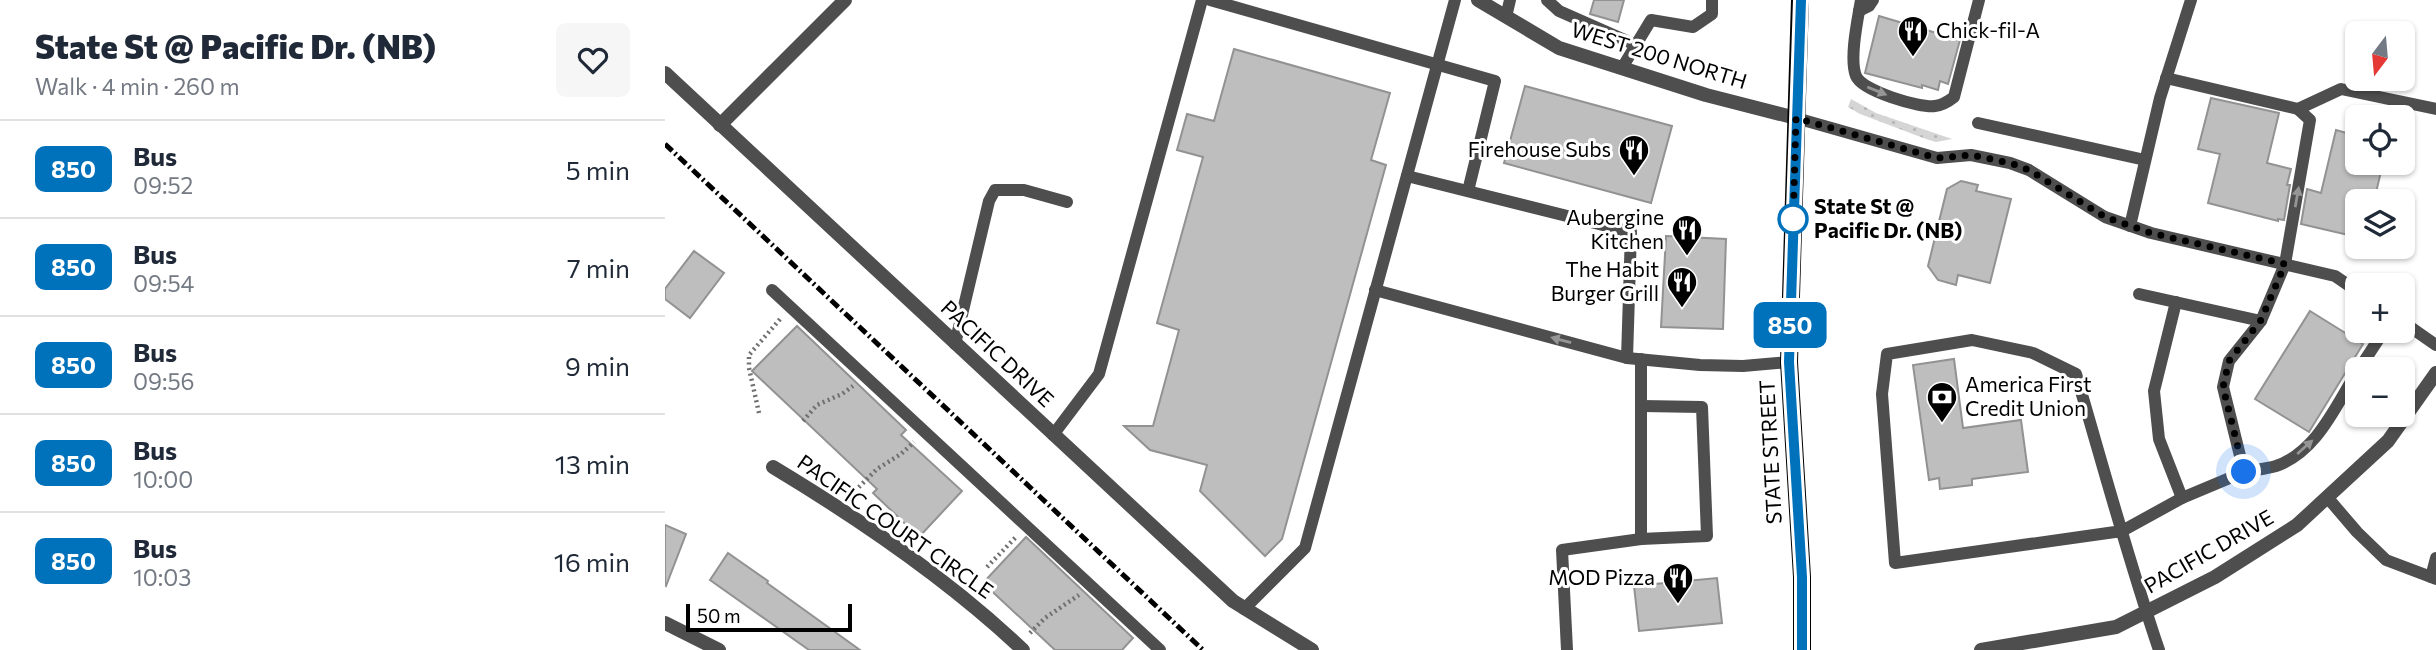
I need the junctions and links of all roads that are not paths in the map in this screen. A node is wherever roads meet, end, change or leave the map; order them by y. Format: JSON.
{"nodes":[{"id":1,"x":845,"y":0,"type":"edge"},
{"id":2,"x":1202,"y":0,"type":"edge"},
{"id":3,"x":1210,"y":0,"type":"edge"},
{"id":4,"x":1455,"y":0,"type":"edge"},
{"id":5,"x":1478,"y":0,"type":"edge"},
{"id":6,"x":1510,"y":0,"type":"edge"},
{"id":7,"x":1547,"y":0,"type":"edge"},
{"id":8,"x":1712,"y":0,"type":"edge"},
{"id":9,"x":1800,"y":0,"type":"edge"},
{"id":10,"x":1873,"y":0,"type":"edge"},
{"id":11,"x":1979,"y":0,"type":"edge"},
{"id":12,"x":2191,"y":0,"type":"edge"},
{"id":13,"x":1860,"y":6,"type":"edge"},
{"id":14,"x":1506,"y":17,"type":"junction"},
{"id":15,"x":1636,"y":45,"type":"junction"},
{"id":16,"x":1437,"y":65,"type":"junction"},
{"id":17,"x":1622,"y":68,"type":"junction"},
{"id":18,"x":665,"y":74,"type":"edge"},
{"id":19,"x":2166,"y":78,"type":"junction"},
{"id":20,"x":2298,"y":109,"type":"junction"},
{"id":21,"x":2436,"y":109,"type":"edge"},
{"id":22,"x":1796,"y":118,"type":"junction"},
{"id":23,"x":1978,"y":123,"type":"dead end"},
{"id":24,"x":720,"y":125,"type":"junction"},
{"id":25,"x":2145,"y":160,"type":"junction"},
{"id":26,"x":1407,"y":176,"type":"junction"},
{"id":27,"x":1468,"y":191,"type":"junction"},
{"id":28,"x":1067,"y":202,"type":"dead end"},
{"id":29,"x":2130,"y":226,"type":"junction"},
{"id":30,"x":2285,"y":264,"type":"junction"},
{"id":31,"x":2345,"y":283,"type":"edge"},
{"id":32,"x":772,"y":290,"type":"dead end"},
{"id":33,"x":1375,"y":290,"type":"junction"},
{"id":34,"x":2139,"y":294,"type":"dead end"},
{"id":35,"x":2176,"y":302,"type":"junction"},
{"id":36,"x":2261,"y":320,"type":"junction"},
{"id":37,"x":2415,"y":330,"type":"edge"},
{"id":38,"x":955,"y":344,"type":"junction"},
{"id":39,"x":2436,"y":345,"type":"edge"},
{"id":40,"x":1627,"y":358,"type":"junction"},
{"id":41,"x":1641,"y":359,"type":"junction"},
{"id":42,"x":1789,"y":362,"type":"junction"},
{"id":43,"x":2436,"y":373,"type":"edge"},
{"id":44,"x":2345,"y":390,"type":"edge"},
{"id":45,"x":1642,"y":406,"type":"junction"},
{"id":46,"x":1053,"y":435,"type":"junction"},
{"id":47,"x":773,"y":467,"type":"dead end"},
{"id":48,"x":2244,"y":472,"type":"junction"},
{"id":49,"x":2327,"y":496,"type":"junction"},
{"id":50,"x":2182,"y":498,"type":"junction"},
{"id":51,"x":2122,"y":531,"type":"junction"},
{"id":52,"x":1641,"y":539,"type":"junction"},
{"id":53,"x":2436,"y":558,"type":"edge"},
{"id":54,"x":2433,"y":578,"type":"edge"},
{"id":55,"x":1244,"y":609,"type":"junction"},
{"id":56,"x":2146,"y":612,"type":"junction"},
{"id":57,"x":665,"y":623,"type":"edge"},
{"id":58,"x":2023,"y":646,"type":"edge"},
{"id":59,"x":719,"y":650,"type":"edge"},
{"id":60,"x":1023,"y":650,"type":"edge"},
{"id":61,"x":1160,"y":650,"type":"edge"},
{"id":62,"x":1312,"y":650,"type":"edge"},
{"id":63,"x":1567,"y":650,"type":"edge"},
{"id":64,"x":1802,"y":650,"type":"edge"},
{"id":65,"x":1981,"y":650,"type":"edge"},
{"id":66,"x":2159,"y":650,"type":"edge"}],
"edges":[{"from":1,"to":24,"type":"street"},
{"from":2,"to":46,"type":"lane"},
{"from":3,"to":16,"type":"lane"},
{"from":4,"to":16,"type":"lane"},
{"from":5,"to":14,"type":"street","name":"WEST 200 NORTH"},
{"from":6,"to":14,"type":"lane"},
{"from":7,"to":15,"type":"lane"},
{"from":8,"to":15,"type":"lane"},
{"from":9,"to":22,"type":"main road","name":"STATE STREET"},
{"from":10,"to":13,"type":"lane"},
{"from":13,"to":11,"type":"lane","one_way":true},
{"from":12,"to":19,"type":"lane"},
{"from":14,"to":17,"type":"street","name":"WEST 200 NORTH"},
{"from":15,"to":17,"type":"lane"},
{"from":16,"to":26,"type":"lane"},
{"from":16,"to":27,"type":"lane"},
{"from":17,"to":22,"type":"street","name":"WEST 200 NORTH"},
{"from":18,"to":24,"type":"street","name":"PACIFIC DRIVE"},
{"from":19,"to":20,"type":"lane"},
{"from":19,"to":25,"type":"lane"},
{"from":20,"to":21,"type":"lane"},
{"from":30,"to":20,"type":"lane","one_way":true},
{"from":22,"to":29,"type":"lane"},
{"from":22,"to":42,"type":"main road","name":"STATE STREET"},
{"from":23,"to":25,"type":"lane"},
{"from":24,"to":38,"type":"street","name":"PACIFIC DRIVE"},
{"from":25,"to":29,"type":"lane"},
{"from":26,"to":27,"type":"lane"},
{"from":26,"to":33,"type":"lane"},
{"from":27,"to":40,"type":"lane"},
{"from":28,"to":38,"type":"lane"},
{"from":29,"to":30,"type":"lane"},
{"from":30,"to":31,"type":"lane"},
{"from":30,"to":36,"type":"lane"},
{"from":32,"to":61,"type":"lane"},
{"from":40,"to":33,"type":"lane","one_way":true},
{"from":33,"to":55,"type":"lane"},
{"from":34,"to":35,"type":"lane"},
{"from":35,"to":36,"type":"lane"},
{"from":35,"to":50,"type":"lane"},
{"from":36,"to":48,"type":"lane"},
{"from":37,"to":39,"type":"lane"},
{"from":38,"to":46,"type":"street","name":"PACIFIC DRIVE"},
{"from":40,"to":41,"type":"lane"},
{"from":41,"to":42,"type":"lane"},
{"from":41,"to":45,"type":"lane"},
{"from":42,"to":64,"type":"main road","name":"STATE STREET"},
{"from":43,"to":49,"type":"street","name":"PACIFIC DRIVE"},
{"from":48,"to":44,"type":"lane","one_way":true},
{"from":45,"to":52,"type":"lane"},
{"from":45,"to":52,"type":"lane"},
{"from":46,"to":55,"type":"street","name":"PACIFIC DRIVE"},
{"from":47,"to":60,"type":"street","name":"PACIFIC COURT CIRCLE"},
{"from":48,"to":50,"type":"lane"},
{"from":49,"to":54,"type":"lane"},
{"from":49,"to":56,"type":"street","name":"PACIFIC DRIVE"},
{"from":50,"to":51,"type":"lane"},
{"from":51,"to":51,"type":"lane"},
{"from":51,"to":56,"type":"lane"},
{"from":52,"to":63,"type":"lane"},
{"from":53,"to":54,"type":"lane"},
{"from":55,"to":62,"type":"street","name":"PACIFIC DRIVE"},
{"from":56,"to":58,"type":"street","name":"PACIFIC DRIVE"},
{"from":56,"to":66,"type":"lane"},
{"from":57,"to":59,"type":"street"},
{"from":58,"to":65,"type":"street","name":"PACIFIC DRIVE"}]}
